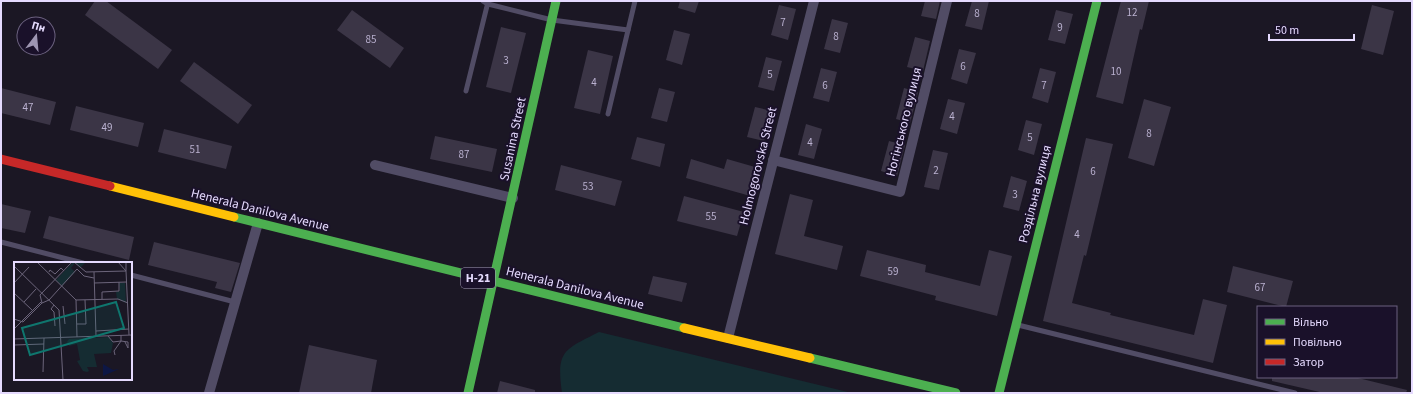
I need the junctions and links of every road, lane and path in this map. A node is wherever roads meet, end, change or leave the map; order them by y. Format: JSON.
{"nodes":[{"id":1,"x":556,"y":1,"type":"edge"},
{"id":2,"x":635,"y":1,"type":"edge"},
{"id":3,"x":814,"y":1,"type":"edge"},
{"id":4,"x":947,"y":1,"type":"edge"},
{"id":5,"x":1097,"y":1,"type":"edge"},
{"id":6,"x":486,"y":2,"type":"edge"},
{"id":7,"x":552,"y":20,"type":"junction"},
{"id":8,"x":628,"y":30,"type":"junction"},
{"id":9,"x":466,"y":91,"type":"dead end"},
{"id":10,"x":608,"y":114,"type":"dead end"},
{"id":11,"x":1,"y":159,"type":"edge"},
{"id":12,"x":773,"y":160,"type":"junction"},
{"id":13,"x":375,"y":165,"type":"dead end"},
{"id":14,"x":513,"y":198,"type":"junction"},
{"id":15,"x":258,"y":223,"type":"junction"},
{"id":16,"x":1,"y":242,"type":"edge"},
{"id":17,"x":79,"y":262,"type":"edge"},
{"id":18,"x":132,"y":275,"type":"edge"},
{"id":19,"x":494,"y":282,"type":"junction"},
{"id":20,"x":236,"y":302,"type":"junction"},
{"id":21,"x":1016,"y":324,"type":"junction"},
{"id":22,"x":728,"y":338,"type":"junction"},
{"id":23,"x":209,"y":393,"type":"edge"},
{"id":24,"x":468,"y":393,"type":"edge"},
{"id":25,"x":956,"y":393,"type":"edge"},
{"id":26,"x":999,"y":393,"type":"edge"},
{"id":27,"x":1295,"y":393,"type":"edge"}],
"edges":[{"from":1,"to":7,"type":"main road","name":"Susanina Street"},
{"from":2,"to":8,"type":"lane"},
{"from":3,"to":12,"type":"street","name":"Holmogorovska Street"},
{"from":4,"to":12,"type":"street","name":"Ногінського вулиця"},
{"from":5,"to":21,"type":"main road","name":"Роздільна вулиця"},
{"from":6,"to":7,"type":"lane"},
{"from":6,"to":9,"type":"lane"},
{"from":7,"to":8,"type":"lane"},
{"from":7,"to":14,"type":"main road","name":"Susanina Street"},
{"from":8,"to":10,"type":"lane"},
{"from":11,"to":15,"type":"main road","name":"Henerala Danilova Avenue","number":"Н-21"},
{"from":12,"to":22,"type":"street","name":"Holmogorovska Street"},
{"from":13,"to":14,"type":"street"},
{"from":14,"to":19,"type":"main road","name":"Susanina Street"},
{"from":15,"to":19,"type":"main road","name":"Henerala Danilova Avenue","number":"Н-21"},
{"from":15,"to":20,"type":"street"},
{"from":16,"to":17,"type":"lane"},
{"from":18,"to":20,"type":"lane"},
{"from":19,"to":22,"type":"main road","name":"Henerala Danilova Avenue","number":"Н-21"},
{"from":19,"to":24,"type":"main road","name":"Susanina Street"},
{"from":20,"to":23,"type":"street"},
{"from":21,"to":26,"type":"main road","name":"Роздільна вулиця"},
{"from":21,"to":27,"type":"lane"},
{"from":22,"to":25,"type":"main road","name":"Henerala Danilova Avenue","number":"Н-21"}]}
